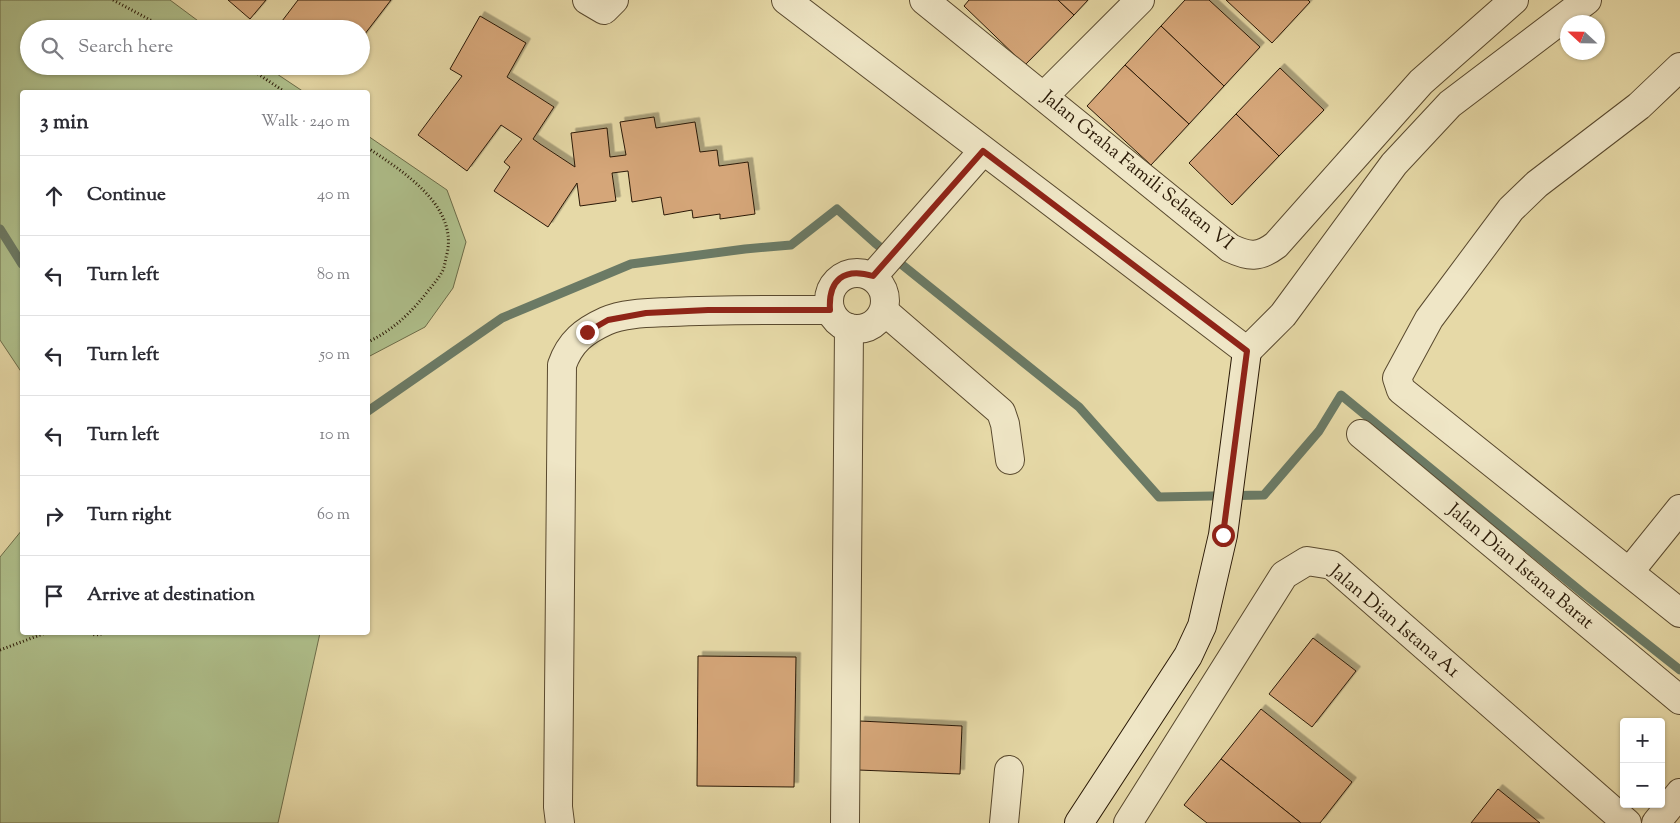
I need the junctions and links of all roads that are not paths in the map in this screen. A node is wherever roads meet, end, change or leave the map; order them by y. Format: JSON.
{"nodes":[{"id":1,"x":587,"y":0,"type":"edge"},
{"id":2,"x":614,"y":0,"type":"edge"},
{"id":3,"x":786,"y":0,"type":"edge"},
{"id":4,"x":924,"y":0,"type":"edge"},
{"id":5,"x":1140,"y":0,"type":"edge"},
{"id":6,"x":1514,"y":0,"type":"edge"},
{"id":7,"x":1586,"y":0,"type":"edge"},
{"id":8,"x":1680,"y":68,"type":"edge"},
{"id":9,"x":1044,"y":96,"type":"junction"},
{"id":10,"x":983,"y":151,"type":"junction"},
{"id":11,"x":875,"y":272,"type":"junction"},
{"id":12,"x":884,"y":311,"type":"junction"},
{"id":13,"x":839,"y":319,"type":"junction"},
{"id":14,"x":1247,"y":351,"type":"junction"},
{"id":15,"x":1361,"y":434,"type":"dead end"},
{"id":16,"x":1010,"y":460,"type":"dead end"},
{"id":17,"x":1680,"y":509,"type":"edge"},
{"id":18,"x":1630,"y":571,"type":"junction"},
{"id":19,"x":1680,"y":613,"type":"edge"},
{"id":20,"x":1680,"y":700,"type":"edge"},
{"id":21,"x":1009,"y":770,"type":"dead end"},
{"id":22,"x":1680,"y":793,"type":"edge"},
{"id":23,"x":560,"y":823,"type":"edge"},
{"id":24,"x":845,"y":823,"type":"edge"},
{"id":25,"x":1004,"y":823,"type":"edge"},
{"id":26,"x":1079,"y":823,"type":"edge"},
{"id":27,"x":1128,"y":823,"type":"edge"},
{"id":28,"x":1627,"y":823,"type":"edge"},
{"id":29,"x":1656,"y":823,"type":"edge"}],
"edges":[{"from":1,"to":2,"type":"street"},
{"from":3,"to":10,"type":"street"},
{"from":4,"to":9,"type":"street","name":"Jalan Graha Famili Selatan VI"},
{"from":5,"to":9,"type":"street"},
{"from":6,"to":9,"type":"street","name":"Jalan Graha Famili Selatan VI"},
{"from":7,"to":14,"type":"street"},
{"from":8,"to":18,"type":"street"},
{"from":10,"to":11,"type":"street"},
{"from":10,"to":14,"type":"street"},
{"from":11,"to":12,"type":"street"},
{"from":11,"to":13,"type":"street"},
{"from":12,"to":13,"type":"street"},
{"from":12,"to":16,"type":"street"},
{"from":13,"to":23,"type":"street"},
{"from":13,"to":24,"type":"street"},
{"from":14,"to":26,"type":"street"},
{"from":15,"to":20,"type":"street","name":"Jalan Dian Istana Barat"},
{"from":17,"to":18,"type":"street"},
{"from":18,"to":19,"type":"street"},
{"from":21,"to":25,"type":"street"},
{"from":22,"to":29,"type":"street"},
{"from":27,"to":28,"type":"street","name":"Jalan Dian Istana A1"}]}
